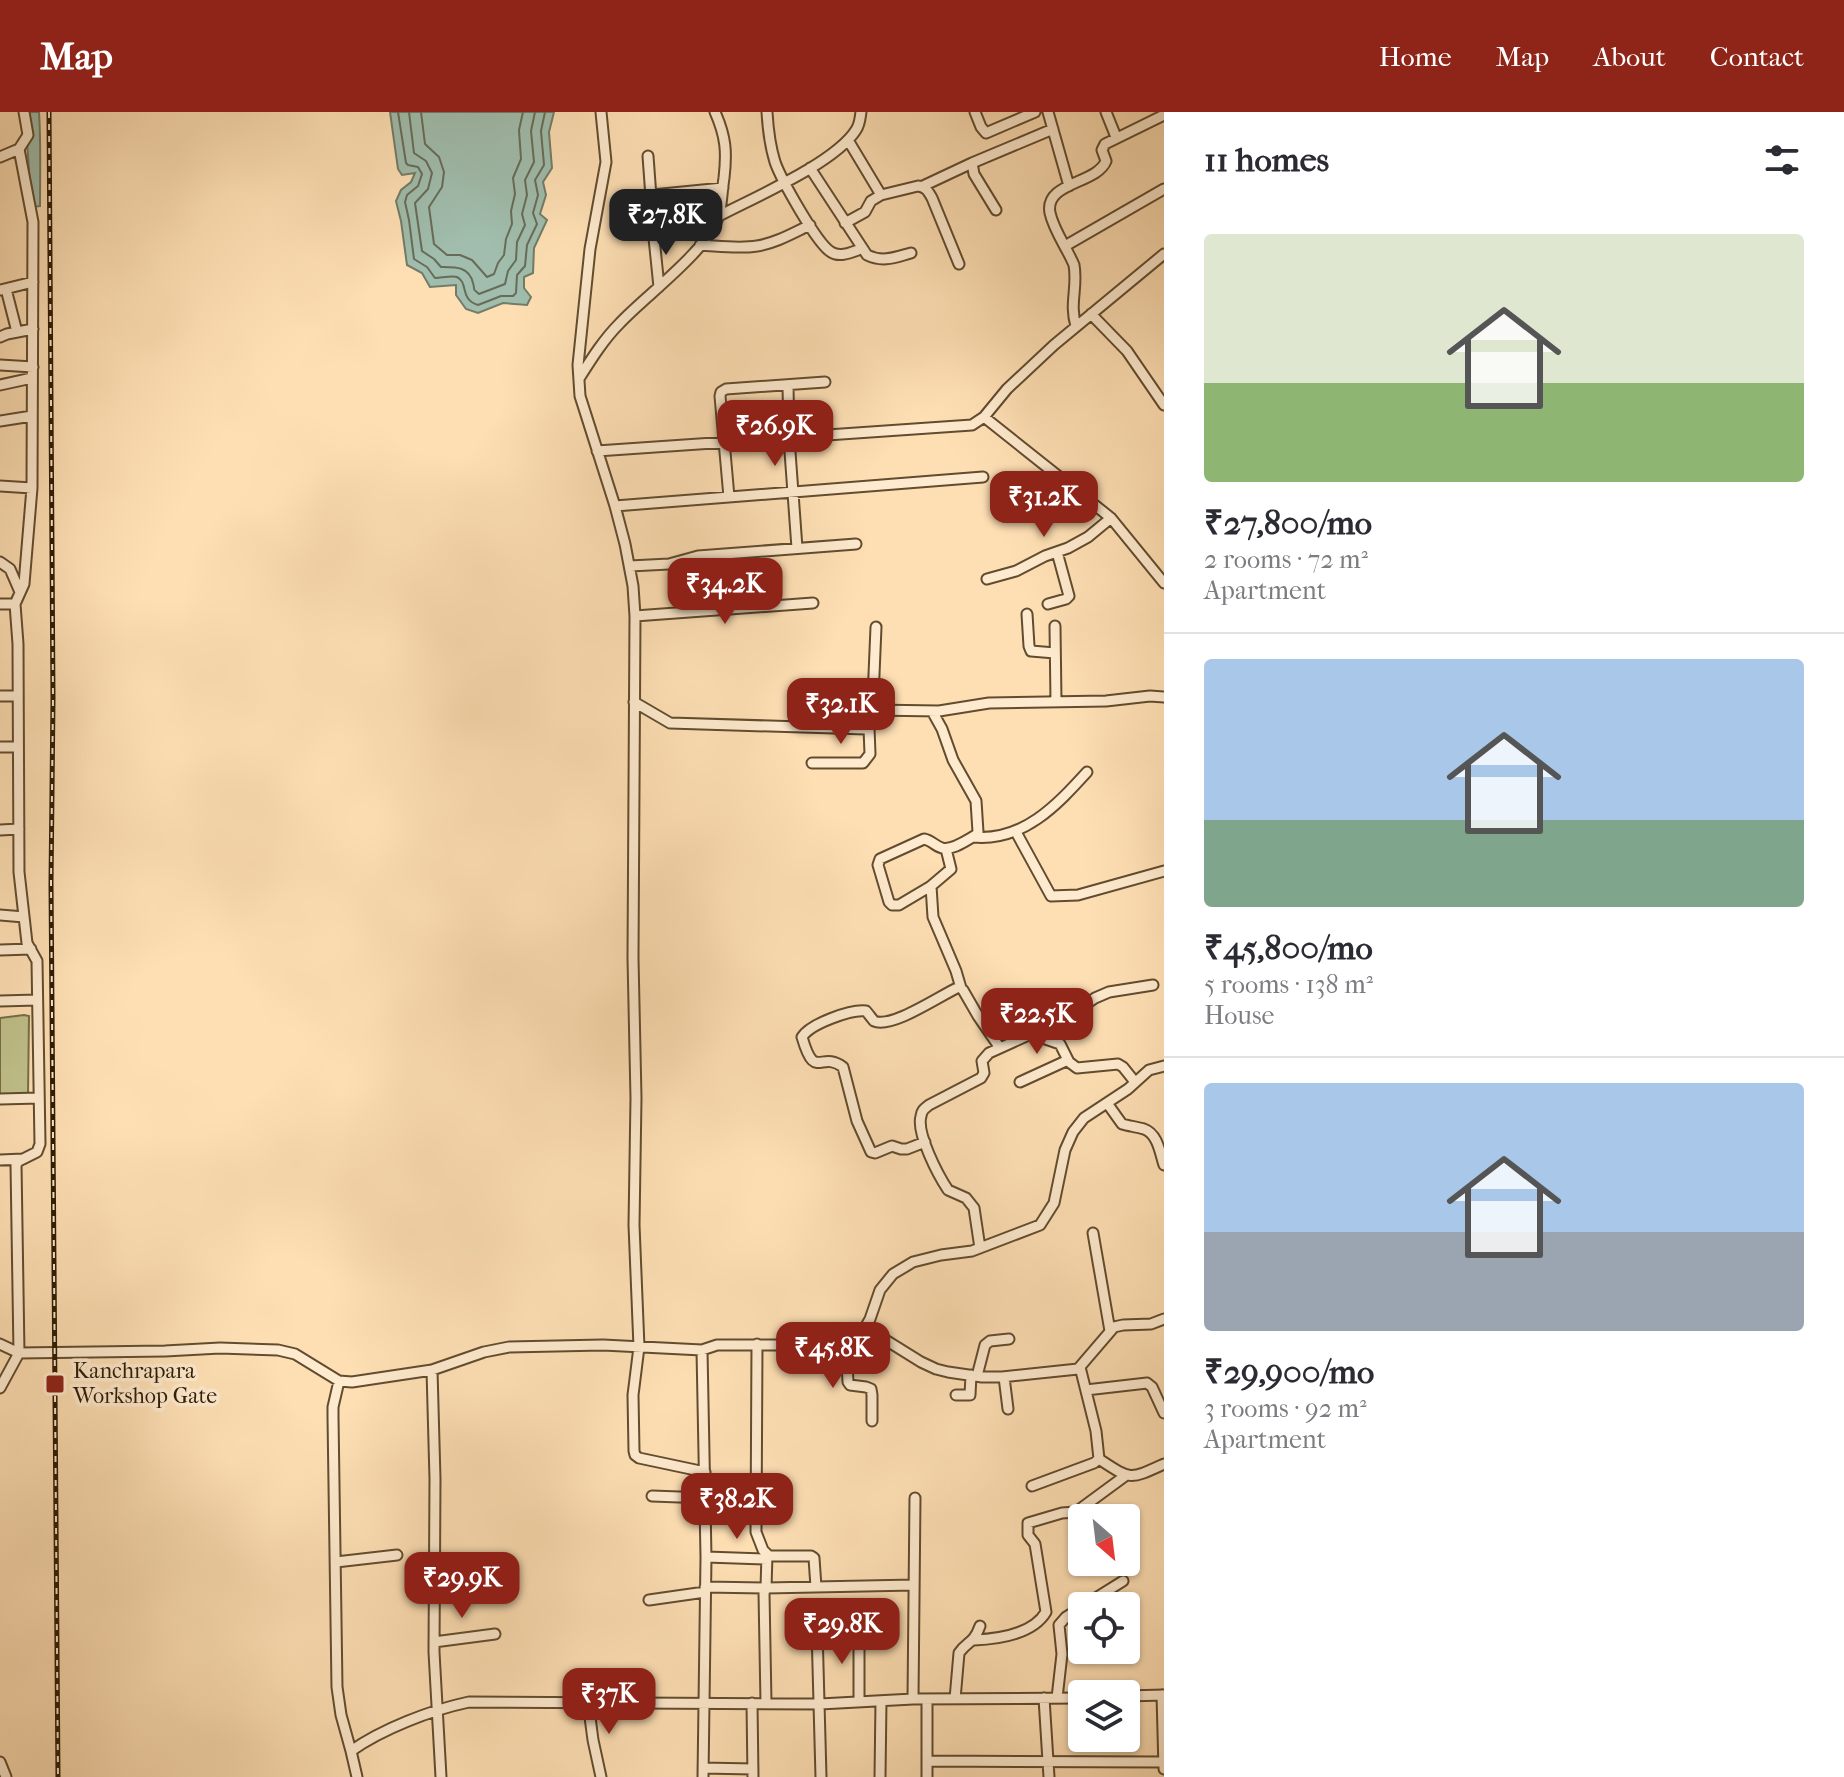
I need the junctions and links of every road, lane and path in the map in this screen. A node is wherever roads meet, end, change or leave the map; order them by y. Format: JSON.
{"nodes":[{"id":1,"x":24,"y":112,"type":"edge"},
{"id":2,"x":601,"y":112,"type":"edge"},
{"id":3,"x":715,"y":112,"type":"edge"},
{"id":4,"x":767,"y":112,"type":"edge"},
{"id":5,"x":861,"y":112,"type":"edge"},
{"id":6,"x":975,"y":112,"type":"edge"},
{"id":7,"x":1035,"y":112,"type":"edge"},
{"id":8,"x":1048,"y":112,"type":"edge"},
{"id":9,"x":1106,"y":112,"type":"edge"},
{"id":10,"x":1164,"y":115,"type":"edge"},
{"id":11,"x":1053,"y":129,"type":"junction"},
{"id":12,"x":1116,"y":137,"type":"junction"},
{"id":13,"x":848,"y":140,"type":"junction"},
{"id":14,"x":19,"y":149,"type":"junction"},
{"id":15,"x":648,"y":156,"type":"dead end"},
{"id":16,"x":0,"y":157,"type":"edge"},
{"id":17,"x":972,"y":163,"type":"junction"},
{"id":18,"x":810,"y":168,"type":"junction"},
{"id":19,"x":784,"y":182,"type":"junction"},
{"id":20,"x":923,"y":186,"type":"junction"},
{"id":21,"x":1069,"y":186,"type":"junction"},
{"id":22,"x":723,"y":188,"type":"junction"},
{"id":23,"x":1164,"y":189,"type":"edge"},
{"id":24,"x":652,"y":195,"type":"junction"},
{"id":25,"x":881,"y":195,"type":"junction"},
{"id":26,"x":996,"y":210,"type":"dead end"},
{"id":27,"x":719,"y":216,"type":"junction"},
{"id":28,"x":845,"y":223,"type":"junction"},
{"id":29,"x":810,"y":225,"type":"junction"},
{"id":30,"x":700,"y":245,"type":"junction"},
{"id":31,"x":1065,"y":246,"type":"junction"},
{"id":32,"x":861,"y":249,"type":"junction"},
{"id":33,"x":911,"y":253,"type":"dead end"},
{"id":34,"x":1164,"y":254,"type":"edge"},
{"id":35,"x":959,"y":264,"type":"dead end"},
{"id":36,"x":33,"y":282,"type":"junction"},
{"id":37,"x":659,"y":287,"type":"junction"},
{"id":38,"x":3,"y":289,"type":"edge"},
{"id":39,"x":1091,"y":314,"type":"junction"},
{"id":40,"x":1076,"y":326,"type":"junction"},
{"id":41,"x":33,"y":329,"type":"junction"},
{"id":42,"x":17,"y":332,"type":"junction"},
{"id":43,"x":0,"y":337,"type":"edge"},
{"id":44,"x":0,"y":365,"type":"edge"},
{"id":45,"x":32,"y":372,"type":"junction"},
{"id":46,"x":579,"y":379,"type":"junction"},
{"id":47,"x":825,"y":382,"type":"dead end"},
{"id":48,"x":0,"y":385,"type":"edge"},
{"id":49,"x":788,"y":386,"type":"junction"},
{"id":50,"x":1164,"y":405,"type":"edge"},
{"id":51,"x":32,"y":416,"type":"junction"},
{"id":52,"x":984,"y":417,"type":"junction"},
{"id":53,"x":0,"y":421,"type":"edge"},
{"id":54,"x":789,"y":438,"type":"junction"},
{"id":55,"x":725,"y":442,"type":"junction"},
{"id":56,"x":597,"y":451,"type":"junction"},
{"id":57,"x":983,"y":477,"type":"dead end"},
{"id":58,"x":0,"y":486,"type":"edge"},
{"id":59,"x":32,"y":488,"type":"junction"},
{"id":60,"x":793,"y":492,"type":"junction"},
{"id":61,"x":729,"y":497,"type":"junction"},
{"id":62,"x":615,"y":506,"type":"junction"},
{"id":63,"x":1111,"y":518,"type":"junction"},
{"id":64,"x":856,"y":544,"type":"dead end"},
{"id":65,"x":797,"y":548,"type":"junction"},
{"id":66,"x":1057,"y":552,"type":"junction"},
{"id":67,"x":0,"y":562,"type":"edge"},
{"id":68,"x":630,"y":566,"type":"junction"},
{"id":69,"x":987,"y":579,"type":"dead end"},
{"id":70,"x":1164,"y":583,"type":"edge"},
{"id":71,"x":20,"y":592,"type":"junction"},
{"id":72,"x":813,"y":603,"type":"dead end"},
{"id":73,"x":0,"y":604,"type":"edge"},
{"id":74,"x":15,"y":604,"type":"junction"},
{"id":75,"x":1048,"y":604,"type":"dead end"},
{"id":76,"x":1027,"y":614,"type":"dead end"},
{"id":77,"x":635,"y":616,"type":"junction"},
{"id":78,"x":1055,"y":626,"type":"dead end"},
{"id":79,"x":876,"y":627,"type":"dead end"},
{"id":80,"x":1055,"y":653,"type":"junction"},
{"id":81,"x":0,"y":696,"type":"edge"},
{"id":82,"x":18,"y":696,"type":"junction"},
{"id":83,"x":1164,"y":697,"type":"edge"},
{"id":84,"x":634,"y":702,"type":"junction"},
{"id":85,"x":1056,"y":702,"type":"junction"},
{"id":86,"x":873,"y":710,"type":"junction"},
{"id":87,"x":932,"y":711,"type":"junction"},
{"id":88,"x":869,"y":728,"type":"junction"},
{"id":89,"x":0,"y":747,"type":"edge"},
{"id":90,"x":18,"y":747,"type":"junction"},
{"id":91,"x":812,"y":763,"type":"dead end"},
{"id":92,"x":1087,"y":772,"type":"dead end"},
{"id":93,"x":19,"y":829,"type":"junction"},
{"id":94,"x":0,"y":830,"type":"edge"},
{"id":95,"x":1016,"y":832,"type":"junction"},
{"id":96,"x":973,"y":837,"type":"junction"},
{"id":97,"x":946,"y":849,"type":"junction"},
{"id":98,"x":1164,"y":871,"type":"edge"},
{"id":99,"x":931,"y":886,"type":"junction"},
{"id":100,"x":0,"y":915,"type":"edge"},
{"id":101,"x":24,"y":917,"type":"junction"},
{"id":102,"x":31,"y":949,"type":"junction"},
{"id":103,"x":0,"y":950,"type":"edge"},
{"id":104,"x":1153,"y":985,"type":"dead end"},
{"id":105,"x":961,"y":988,"type":"junction"},
{"id":106,"x":37,"y":1000,"type":"junction"},
{"id":107,"x":0,"y":1001,"type":"edge"},
{"id":108,"x":1031,"y":1034,"type":"junction"},
{"id":109,"x":1000,"y":1048,"type":"junction"},
{"id":110,"x":1068,"y":1060,"type":"junction"},
{"id":111,"x":1164,"y":1066,"type":"edge"},
{"id":112,"x":1020,"y":1082,"type":"dead end"},
{"id":113,"x":1135,"y":1082,"type":"junction"},
{"id":114,"x":39,"y":1098,"type":"junction"},
{"id":115,"x":0,"y":1099,"type":"edge"},
{"id":116,"x":1107,"y":1103,"type":"junction"},
{"id":117,"x":925,"y":1142,"type":"junction"},
{"id":118,"x":23,"y":1159,"type":"junction"},
{"id":119,"x":0,"y":1160,"type":"edge"},
{"id":120,"x":1164,"y":1165,"type":"edge"},
{"id":121,"x":1093,"y":1233,"type":"dead end"},
{"id":122,"x":980,"y":1248,"type":"junction"},
{"id":123,"x":1164,"y":1319,"type":"edge"},
{"id":124,"x":1110,"y":1331,"type":"junction"},
{"id":125,"x":862,"y":1333,"type":"junction"},
{"id":126,"x":1009,"y":1339,"type":"dead end"},
{"id":127,"x":0,"y":1344,"type":"edge"},
{"id":128,"x":757,"y":1344,"type":"junction"},
{"id":129,"x":846,"y":1344,"type":"junction"},
{"id":130,"x":639,"y":1347,"type":"junction"},
{"id":131,"x":702,"y":1350,"type":"junction"},
{"id":132,"x":19,"y":1353,"type":"junction"},
{"id":133,"x":1080,"y":1367,"type":"junction"},
{"id":134,"x":432,"y":1370,"type":"junction"},
{"id":135,"x":974,"y":1375,"type":"junction"},
{"id":136,"x":1004,"y":1377,"type":"junction"},
{"id":137,"x":339,"y":1381,"type":"junction"},
{"id":138,"x":0,"y":1388,"type":"edge"},
{"id":139,"x":1086,"y":1390,"type":"junction"},
{"id":140,"x":956,"y":1395,"type":"dead end"},
{"id":141,"x":1008,"y":1409,"type":"dead end"},
{"id":142,"x":1164,"y":1413,"type":"edge"},
{"id":143,"x":872,"y":1421,"type":"dead end"},
{"id":144,"x":1099,"y":1459,"type":"junction"},
{"id":145,"x":1164,"y":1464,"type":"edge"},
{"id":146,"x":705,"y":1472,"type":"junction"},
{"id":147,"x":1125,"y":1476,"type":"junction"},
{"id":148,"x":1032,"y":1486,"type":"dead end"},
{"id":149,"x":652,"y":1496,"type":"dead end"},
{"id":150,"x":706,"y":1498,"type":"junction"},
{"id":151,"x":915,"y":1498,"type":"dead end"},
{"id":152,"x":397,"y":1555,"type":"dead end"},
{"id":153,"x":706,"y":1557,"type":"junction"},
{"id":154,"x":767,"y":1557,"type":"junction"},
{"id":155,"x":336,"y":1562,"type":"junction"},
{"id":156,"x":1123,"y":1581,"type":"dead end"},
{"id":157,"x":914,"y":1585,"type":"junction"},
{"id":158,"x":816,"y":1587,"type":"junction"},
{"id":159,"x":766,"y":1588,"type":"junction"},
{"id":160,"x":705,"y":1590,"type":"junction"},
{"id":161,"x":1110,"y":1592,"type":"edge"},
{"id":162,"x":649,"y":1600,"type":"dead end"},
{"id":163,"x":1046,"y":1612,"type":"junction"},
{"id":164,"x":1068,"y":1616,"type":"edge"},
{"id":165,"x":1059,"y":1625,"type":"junction"},
{"id":166,"x":980,"y":1626,"type":"dead end"},
{"id":167,"x":817,"y":1629,"type":"dead end"},
{"id":168,"x":859,"y":1630,"type":"dead end"},
{"id":169,"x":495,"y":1634,"type":"dead end"},
{"id":170,"x":974,"y":1640,"type":"junction"},
{"id":171,"x":434,"y":1642,"type":"junction"},
{"id":172,"x":1163,"y":1695,"type":"edge"},
{"id":173,"x":1140,"y":1696,"type":"edge"},
{"id":174,"x":1044,"y":1698,"type":"junction"},
{"id":175,"x":1057,"y":1698,"type":"junction"},
{"id":176,"x":1068,"y":1698,"type":"edge"},
{"id":177,"x":913,"y":1699,"type":"junction"},
{"id":178,"x":927,"y":1699,"type":"junction"},
{"id":179,"x":955,"y":1699,"type":"junction"},
{"id":180,"x":881,"y":1701,"type":"junction"},
{"id":181,"x":588,"y":1702,"type":"junction"},
{"id":182,"x":859,"y":1702,"type":"junction"},
{"id":183,"x":752,"y":1703,"type":"junction"},
{"id":184,"x":766,"y":1703,"type":"junction"},
{"id":185,"x":705,"y":1704,"type":"junction"},
{"id":186,"x":820,"y":1704,"type":"junction"},
{"id":187,"x":436,"y":1712,"type":"junction"},
{"id":188,"x":351,"y":1751,"type":"junction"},
{"id":189,"x":927,"y":1761,"type":"junction"},
{"id":190,"x":0,"y":1762,"type":"edge"},
{"id":191,"x":1164,"y":1762,"type":"edge"},
{"id":192,"x":1048,"y":1763,"type":"junction"},
{"id":193,"x":1164,"y":1769,"type":"edge"},
{"id":194,"x":703,"y":1772,"type":"edge"},
{"id":195,"x":753,"y":1773,"type":"edge"},
{"id":196,"x":6,"y":1777,"type":"edge"},
{"id":197,"x":357,"y":1777,"type":"edge"},
{"id":198,"x":441,"y":1777,"type":"edge"},
{"id":199,"x":601,"y":1777,"type":"edge"},
{"id":200,"x":821,"y":1777,"type":"edge"},
{"id":201,"x":880,"y":1777,"type":"edge"},
{"id":202,"x":927,"y":1777,"type":"edge"},
{"id":203,"x":1049,"y":1777,"type":"edge"}],
"edges":[{"from":1,"to":14,"type":"street"},
{"from":2,"to":46,"type":"street"},
{"from":3,"to":22,"type":"street"},
{"from":4,"to":19,"type":"street"},
{"from":5,"to":13,"type":"street"},
{"from":6,"to":7,"type":"street"},
{"from":8,"to":11,"type":"street"},
{"from":9,"to":12,"type":"street"},
{"from":10,"to":12,"type":"street"},
{"from":11,"to":17,"type":"street"},
{"from":11,"to":21,"type":"street"},
{"from":12,"to":21,"type":"street"},
{"from":13,"to":18,"type":"street"},
{"from":13,"to":25,"type":"street"},
{"from":14,"to":16,"type":"street"},
{"from":14,"to":36,"type":"street"},
{"from":15,"to":24,"type":"street"},
{"from":17,"to":20,"type":"street"},
{"from":17,"to":26,"type":"street"},
{"from":18,"to":19,"type":"street"},
{"from":18,"to":28,"type":"street"},
{"from":19,"to":27,"type":"street"},
{"from":19,"to":29,"type":"street"},
{"from":20,"to":25,"type":"street"},
{"from":20,"to":35,"type":"street"},
{"from":21,"to":31,"type":"street"},
{"from":22,"to":24,"type":"street"},
{"from":22,"to":27,"type":"street"},
{"from":23,"to":31,"type":"street"},
{"from":24,"to":37,"type":"street"},
{"from":25,"to":28,"type":"street"},
{"from":27,"to":30,"type":"street"},
{"from":28,"to":32,"type":"street"},
{"from":29,"to":30,"type":"street"},
{"from":29,"to":32,"type":"street"},
{"from":30,"to":37,"type":"street"},
{"from":31,"to":40,"type":"street"},
{"from":32,"to":33,"type":"street"},
{"from":34,"to":39,"type":"street"},
{"from":36,"to":38,"type":"street"},
{"from":36,"to":41,"type":"street"},
{"from":37,"to":46,"type":"street"},
{"from":38,"to":42,"type":"street"},
{"from":39,"to":40,"type":"street"},
{"from":39,"to":50,"type":"street"},
{"from":40,"to":52,"type":"street"},
{"from":41,"to":42,"type":"street"},
{"from":41,"to":45,"type":"street"},
{"from":42,"to":43,"type":"street"},
{"from":44,"to":45,"type":"street"},
{"from":45,"to":48,"type":"street"},
{"from":45,"to":51,"type":"street"},
{"from":46,"to":56,"type":"street"},
{"from":47,"to":49,"type":"street"},
{"from":49,"to":54,"type":"street"},
{"from":49,"to":55,"type":"street"},
{"from":51,"to":53,"type":"street"},
{"from":51,"to":59,"type":"street"},
{"from":52,"to":54,"type":"street"},
{"from":52,"to":63,"type":"street"},
{"from":54,"to":55,"type":"street"},
{"from":54,"to":60,"type":"street"},
{"from":55,"to":56,"type":"street"},
{"from":55,"to":61,"type":"street"},
{"from":56,"to":62,"type":"street"},
{"from":57,"to":60,"type":"street"},
{"from":58,"to":59,"type":"street"},
{"from":59,"to":71,"type":"street"},
{"from":60,"to":61,"type":"street"},
{"from":60,"to":65,"type":"street"},
{"from":61,"to":62,"type":"street"},
{"from":62,"to":68,"type":"street"},
{"from":63,"to":66,"type":"street"},
{"from":63,"to":70,"type":"street"},
{"from":64,"to":65,"type":"street"},
{"from":65,"to":68,"type":"street"},
{"from":66,"to":69,"type":"street"},
{"from":66,"to":75,"type":"street"},
{"from":67,"to":71,"type":"street"},
{"from":68,"to":77,"type":"street"},
{"from":71,"to":74,"type":"street"},
{"from":72,"to":77,"type":"street"},
{"from":73,"to":74,"type":"street"},
{"from":74,"to":82,"type":"street"},
{"from":76,"to":80,"type":"street"},
{"from":77,"to":84,"type":"street"},
{"from":78,"to":80,"type":"street"},
{"from":79,"to":86,"type":"street"},
{"from":80,"to":85,"type":"street"},
{"from":81,"to":82,"type":"street"},
{"from":82,"to":90,"type":"street"},
{"from":83,"to":85,"type":"street"},
{"from":84,"to":88,"type":"street"},
{"from":84,"to":130,"type":"street"},
{"from":85,"to":87,"type":"street"},
{"from":86,"to":87,"type":"street"},
{"from":86,"to":88,"type":"street"},
{"from":87,"to":96,"type":"street"},
{"from":88,"to":91,"type":"street"},
{"from":89,"to":90,"type":"street"},
{"from":90,"to":93,"type":"street"},
{"from":92,"to":95,"type":"street"},
{"from":93,"to":94,"type":"street"},
{"from":93,"to":101,"type":"street"},
{"from":95,"to":96,"type":"street"},
{"from":95,"to":98,"type":"street"},
{"from":96,"to":97,"type":"street"},
{"from":97,"to":99,"type":"street"},
{"from":97,"to":99,"type":"street"},
{"from":99,"to":105,"type":"street"},
{"from":100,"to":101,"type":"street"},
{"from":101,"to":102,"type":"street"},
{"from":102,"to":103,"type":"street"},
{"from":102,"to":106,"type":"street"},
{"from":104,"to":108,"type":"street"},
{"from":105,"to":109,"type":"street"},
{"from":105,"to":117,"type":"street"},
{"from":106,"to":107,"type":"street"},
{"from":106,"to":114,"type":"street"},
{"from":108,"to":109,"type":"street"},
{"from":108,"to":110,"type":"street"},
{"from":109,"to":117,"type":"street"},
{"from":110,"to":112,"type":"street"},
{"from":110,"to":113,"type":"street"},
{"from":111,"to":113,"type":"street"},
{"from":113,"to":116,"type":"street"},
{"from":114,"to":115,"type":"street"},
{"from":114,"to":118,"type":"street"},
{"from":116,"to":120,"type":"street"},
{"from":116,"to":122,"type":"street"},
{"from":117,"to":122,"type":"street"},
{"from":118,"to":119,"type":"street"},
{"from":118,"to":132,"type":"street"},
{"from":121,"to":124,"type":"street"},
{"from":122,"to":125,"type":"street"},
{"from":123,"to":124,"type":"street"},
{"from":124,"to":133,"type":"street"},
{"from":125,"to":129,"type":"street"},
{"from":125,"to":135,"type":"street"},
{"from":126,"to":135,"type":"street"},
{"from":127,"to":132,"type":"street"},
{"from":128,"to":129,"type":"street"},
{"from":128,"to":131,"type":"street"},
{"from":128,"to":154,"type":"street"},
{"from":129,"to":143,"type":"street"},
{"from":130,"to":131,"type":"street"},
{"from":130,"to":134,"type":"street"},
{"from":130,"to":146,"type":"street"},
{"from":131,"to":146,"type":"street"},
{"from":132,"to":137,"type":"street"},
{"from":132,"to":138,"type":"street"},
{"from":133,"to":136,"type":"street"},
{"from":133,"to":139,"type":"street"},
{"from":134,"to":137,"type":"street"},
{"from":134,"to":171,"type":"street"},
{"from":135,"to":136,"type":"street"},
{"from":135,"to":140,"type":"street"},
{"from":136,"to":141,"type":"street"},
{"from":137,"to":155,"type":"street"},
{"from":139,"to":142,"type":"street"},
{"from":139,"to":144,"type":"street"},
{"from":144,"to":147,"type":"street"},
{"from":144,"to":148,"type":"street"},
{"from":145,"to":147,"type":"street"},
{"from":146,"to":150,"type":"street"},
{"from":147,"to":163,"type":"street"},
{"from":149,"to":150,"type":"street"},
{"from":150,"to":153,"type":"street"},
{"from":151,"to":157,"type":"street"},
{"from":152,"to":155,"type":"street"},
{"from":153,"to":154,"type":"street"},
{"from":153,"to":160,"type":"street"},
{"from":154,"to":158,"type":"street"},
{"from":154,"to":159,"type":"street"},
{"from":155,"to":188,"type":"street"},
{"from":156,"to":161,"type":"street"},
{"from":157,"to":158,"type":"street"},
{"from":157,"to":177,"type":"street"},
{"from":158,"to":159,"type":"street"},
{"from":159,"to":160,"type":"street"},
{"from":159,"to":184,"type":"street"},
{"from":160,"to":162,"type":"street"},
{"from":160,"to":185,"type":"street"},
{"from":163,"to":165,"type":"street"},
{"from":163,"to":170,"type":"street"},
{"from":164,"to":165,"type":"street"},
{"from":165,"to":175,"type":"street"},
{"from":166,"to":170,"type":"street"},
{"from":167,"to":186,"type":"street"},
{"from":168,"to":182,"type":"street"},
{"from":169,"to":171,"type":"street"},
{"from":170,"to":179,"type":"street"},
{"from":171,"to":187,"type":"street"},
{"from":172,"to":173,"type":"street"},
{"from":172,"to":191,"type":"street"},
{"from":174,"to":175,"type":"street"},
{"from":174,"to":179,"type":"street"},
{"from":174,"to":192,"type":"street"},
{"from":175,"to":176,"type":"street"},
{"from":177,"to":178,"type":"street"},
{"from":177,"to":180,"type":"street"},
{"from":178,"to":179,"type":"street"},
{"from":178,"to":189,"type":"street"},
{"from":180,"to":182,"type":"street"},
{"from":180,"to":201,"type":"street"},
{"from":181,"to":185,"type":"street"},
{"from":181,"to":187,"type":"street"},
{"from":181,"to":199,"type":"street"},
{"from":182,"to":186,"type":"street"},
{"from":183,"to":184,"type":"street"},
{"from":183,"to":185,"type":"street"},
{"from":183,"to":195,"type":"street"},
{"from":184,"to":186,"type":"street"},
{"from":185,"to":194,"type":"street"},
{"from":186,"to":200,"type":"street"},
{"from":187,"to":188,"type":"street"},
{"from":187,"to":198,"type":"street"},
{"from":188,"to":197,"type":"street"},
{"from":189,"to":192,"type":"street"},
{"from":189,"to":202,"type":"street"},
{"from":190,"to":196,"type":"street"},
{"from":191,"to":192,"type":"street"},
{"from":191,"to":193,"type":"street"},
{"from":192,"to":203,"type":"street"},
{"from":194,"to":195,"type":"street"}]}
